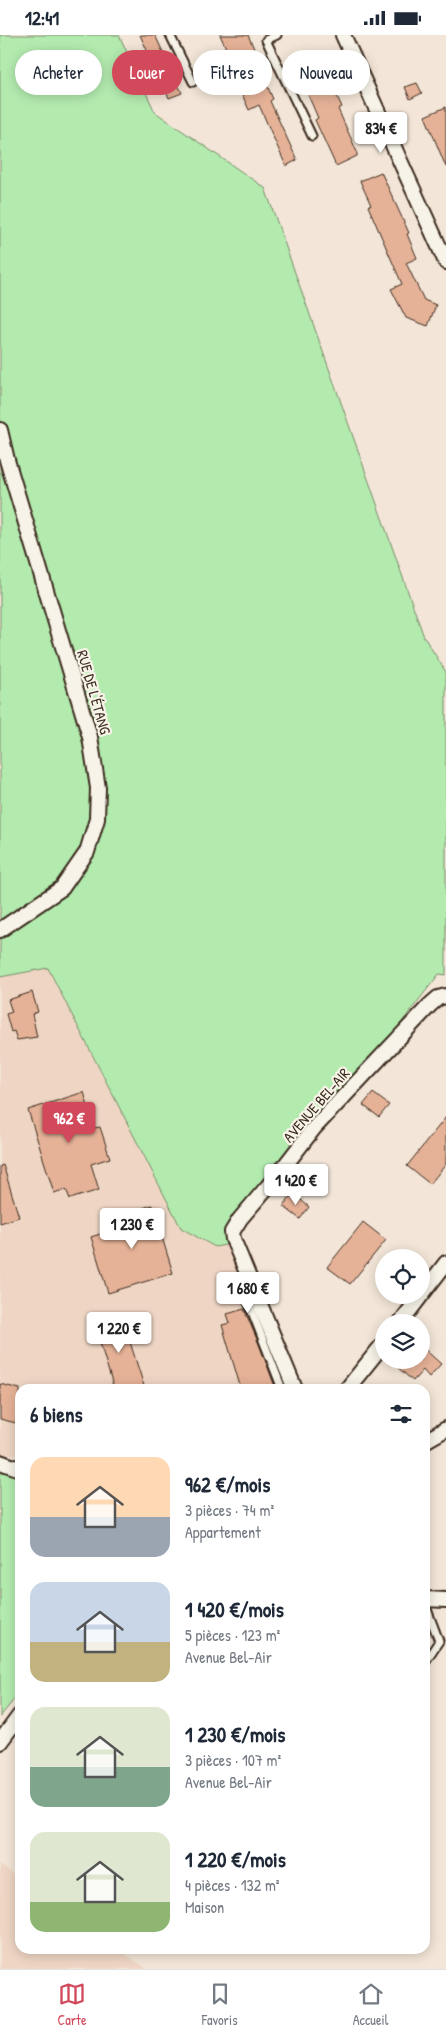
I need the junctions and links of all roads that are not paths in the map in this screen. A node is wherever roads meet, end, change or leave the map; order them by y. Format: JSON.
{"nodes":[{"id":1,"x":170,"y":35,"type":"edge"},
{"id":2,"x":277,"y":35,"type":"edge"},
{"id":3,"x":343,"y":35,"type":"edge"},
{"id":4,"x":193,"y":82,"type":"dead end"},
{"id":5,"x":312,"y":136,"type":"dead end"},
{"id":6,"x":446,"y":262,"type":"edge"},
{"id":7,"x":0,"y":430,"type":"edge"},
{"id":8,"x":0,"y":930,"type":"edge"},
{"id":9,"x":446,"y":996,"type":"edge"},
{"id":10,"x":446,"y":1263,"type":"edge"},
{"id":11,"x":247,"y":1299,"type":"dead end"},
{"id":12,"x":407,"y":1314,"type":"edge"},
{"id":13,"x":375,"y":1354,"type":"edge"},
{"id":14,"x":280,"y":1384,"type":"edge"},
{"id":15,"x":293,"y":1384,"type":"edge"},
{"id":16,"x":352,"y":1384,"type":"edge"},
{"id":17,"x":446,"y":1429,"type":"edge"},
{"id":18,"x":430,"y":1438,"type":"edge"},
{"id":19,"x":0,"y":1462,"type":"edge"},
{"id":20,"x":15,"y":1467,"type":"edge"},
{"id":21,"x":430,"y":1599,"type":"edge"},
{"id":22,"x":446,"y":1600,"type":"edge"},
{"id":23,"x":430,"y":1616,"type":"edge"},
{"id":24,"x":430,"y":1655,"type":"edge"},
{"id":25,"x":15,"y":1722,"type":"edge"},
{"id":26,"x":0,"y":1742,"type":"edge"}],
"edges":[{"from":1,"to":4,"type":"lane"},
{"from":2,"to":5,"type":"lane"},
{"from":3,"to":6,"type":"street"},
{"from":7,"to":8,"type":"street","name":"RUE DE L'ÉTANG"},
{"from":9,"to":15,"type":"street","name":"AVENUE BEL-AIR"},
{"from":10,"to":12,"type":"street"},
{"from":11,"to":14,"type":"lane"},
{"from":13,"to":16,"type":"street"},
{"from":17,"to":18,"type":"street"},
{"from":19,"to":20,"type":"street"},
{"from":21,"to":22,"type":"street"},
{"from":23,"to":24,"type":"lane"},
{"from":25,"to":26,"type":"street"}]}
